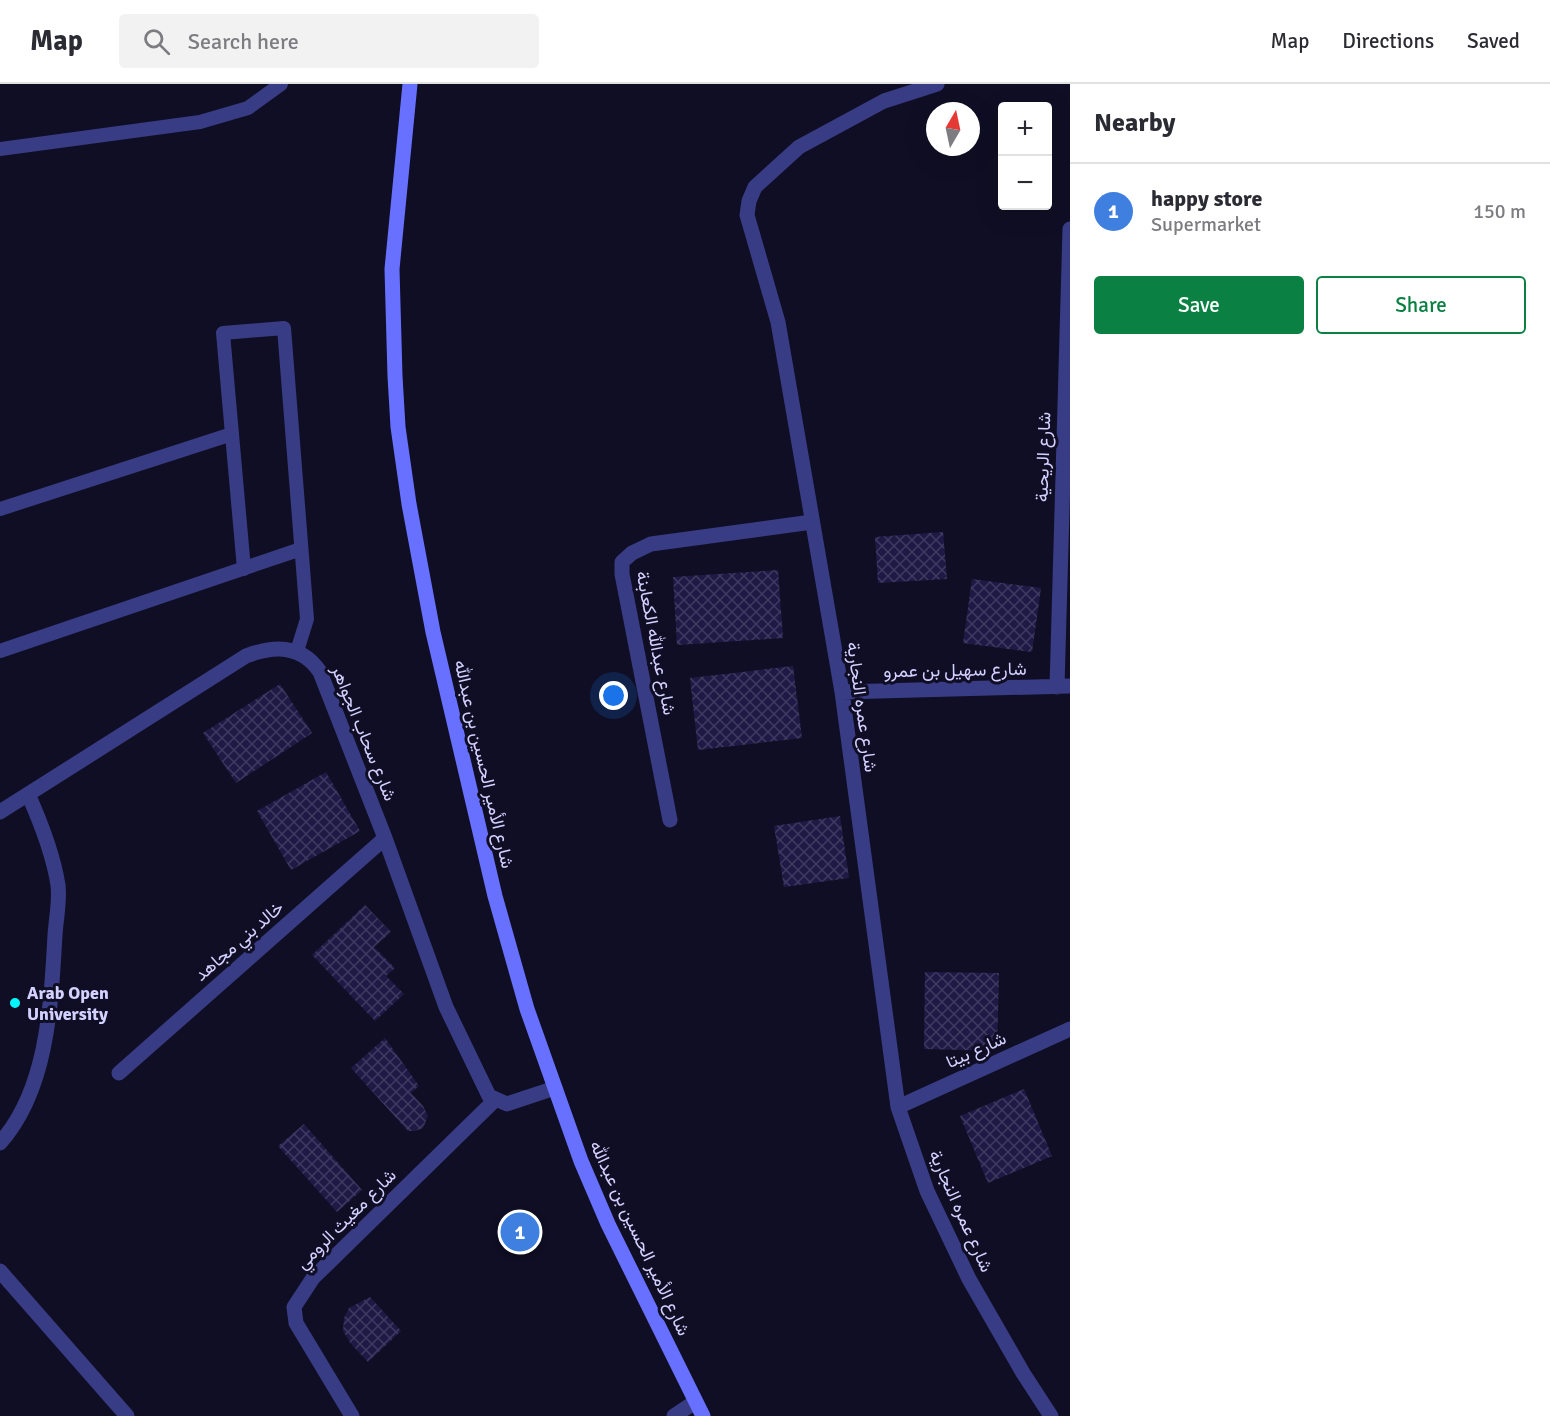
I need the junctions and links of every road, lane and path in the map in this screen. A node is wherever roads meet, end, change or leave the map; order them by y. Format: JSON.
{"nodes":[{"id":1,"x":281,"y":84,"type":"edge"},
{"id":2,"x":410,"y":84,"type":"edge"},
{"id":3,"x":937,"y":84,"type":"edge"},
{"id":4,"x":0,"y":149,"type":"edge"},
{"id":5,"x":1070,"y":229,"type":"edge"},
{"id":6,"x":232,"y":434,"type":"junction"},
{"id":7,"x":0,"y":509,"type":"edge"},
{"id":8,"x":812,"y":522,"type":"junction"},
{"id":9,"x":301,"y":549,"type":"junction"},
{"id":10,"x":244,"y":568,"type":"junction"},
{"id":11,"x":0,"y":651,"type":"edge"},
{"id":12,"x":297,"y":651,"type":"junction"},
{"id":13,"x":1063,"y":687,"type":"edge"},
{"id":14,"x":842,"y":692,"type":"junction"},
{"id":15,"x":28,"y":794,"type":"junction"},
{"id":16,"x":0,"y":812,"type":"edge"},
{"id":17,"x":670,"y":820,"type":"dead end"},
{"id":18,"x":385,"y":838,"type":"junction"},
{"id":19,"x":1070,"y":1029,"type":"edge"},
{"id":20,"x":119,"y":1073,"type":"dead end"},
{"id":21,"x":555,"y":1088,"type":"junction"},
{"id":22,"x":490,"y":1095,"type":"junction"},
{"id":23,"x":898,"y":1107,"type":"junction"},
{"id":24,"x":0,"y":1143,"type":"edge"},
{"id":25,"x":0,"y":1270,"type":"edge"},
{"id":26,"x":695,"y":1402,"type":"junction"},
{"id":27,"x":127,"y":1416,"type":"edge"},
{"id":28,"x":352,"y":1416,"type":"edge"},
{"id":29,"x":674,"y":1416,"type":"edge"},
{"id":30,"x":703,"y":1416,"type":"edge"},
{"id":31,"x":1051,"y":1416,"type":"edge"}],
"edges":[{"from":1,"to":4,"type":"lane"},
{"from":2,"to":21,"type":"main road","name":"شارع الأمير الحسين بن عبدالله"},
{"from":3,"to":8,"type":"street","name":"شارع عمره النجارية"},
{"from":5,"to":13,"type":"street","name":"شارع الريحية"},
{"from":6,"to":7,"type":"lane"},
{"from":6,"to":9,"type":"lane"},
{"from":6,"to":10,"type":"lane"},
{"from":8,"to":14,"type":"street","name":"شارع عمره النجارية"},
{"from":8,"to":17,"type":"street","name":"شارع عبدالله الكعابنة"},
{"from":9,"to":10,"type":"lane"},
{"from":9,"to":12,"type":"lane"},
{"from":10,"to":11,"type":"lane"},
{"from":12,"to":15,"type":"street"},
{"from":12,"to":18,"type":"street","name":"شارع سحاب الجواهر"},
{"from":13,"to":14,"type":"street","name":"شارع سهيل بن عمرو"},
{"from":14,"to":23,"type":"street","name":"شارع عمره النجارية"},
{"from":15,"to":16,"type":"street"},
{"from":15,"to":24,"type":"street"},
{"from":18,"to":20,"type":"street","name":"خالد بني مجاهد"},
{"from":18,"to":22,"type":"street","name":"شارع سحاب الجواهر"},
{"from":19,"to":23,"type":"street","name":"شارع بيتا"},
{"from":21,"to":22,"type":"street"},
{"from":21,"to":26,"type":"main road","name":"شارع الأمير الحسين بن عبدالله"},
{"from":22,"to":28,"type":"street","name":"شارع مغيث الرومي"},
{"from":23,"to":31,"type":"street","name":"شارع عمره النجارية"},
{"from":25,"to":27,"type":"street"},
{"from":26,"to":29,"type":"street"},
{"from":26,"to":30,"type":"main road","name":"شارع الأمير الحسين بن عبدالله"}]}
